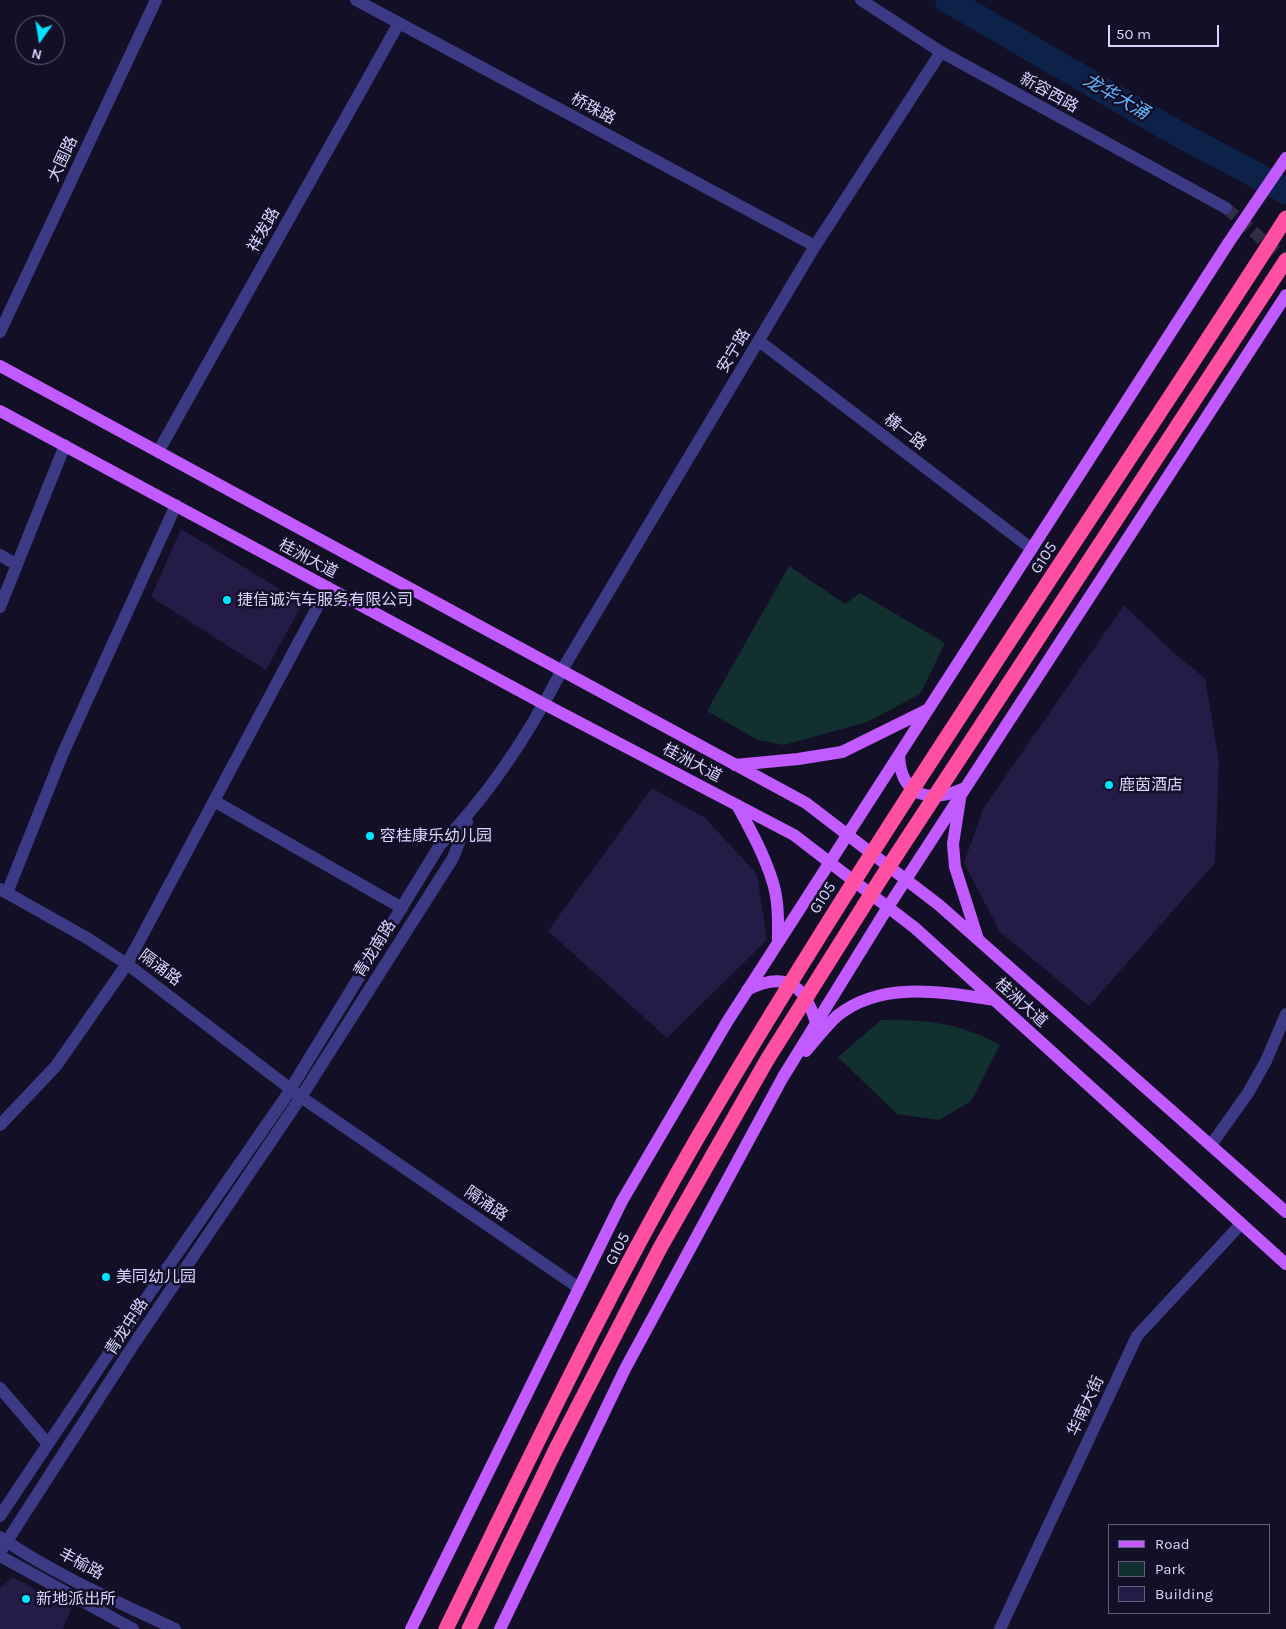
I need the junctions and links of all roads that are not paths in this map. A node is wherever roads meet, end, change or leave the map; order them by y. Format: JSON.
{"nodes":[{"id":1,"x":156,"y":0,"type":"edge"},
{"id":2,"x":356,"y":0,"type":"edge"},
{"id":3,"x":861,"y":0,"type":"edge"},
{"id":4,"x":399,"y":23,"type":"junction"},
{"id":5,"x":941,"y":52,"type":"junction"},
{"id":6,"x":1285,"y":160,"type":"edge"},
{"id":7,"x":1226,"y":208,"type":"tunnel mouth"},
{"id":8,"x":1286,"y":218,"type":"edge"},
{"id":9,"x":815,"y":246,"type":"junction"},
{"id":10,"x":1286,"y":260,"type":"edge"},
{"id":11,"x":1286,"y":295,"type":"edge"},
{"id":12,"x":0,"y":332,"type":"edge"},
{"id":13,"x":759,"y":341,"type":"junction"},
{"id":14,"x":0,"y":366,"type":"edge"},
{"id":15,"x":0,"y":410,"type":"edge"},
{"id":16,"x":65,"y":446,"type":"junction"},
{"id":17,"x":158,"y":452,"type":"junction"},
{"id":18,"x":176,"y":505,"type":"junction"},
{"id":19,"x":1032,"y":549,"type":"junction"},
{"id":20,"x":0,"y":555,"type":"edge"},
{"id":21,"x":17,"y":565,"type":"junction"},
{"id":22,"x":328,"y":588,"type":"junction"},
{"id":23,"x":0,"y":607,"type":"edge"},
{"id":24,"x":562,"y":670,"type":"junction"},
{"id":25,"x":544,"y":704,"type":"junction"},
{"id":26,"x":929,"y":709,"type":"junction"},
{"id":27,"x":899,"y":756,"type":"junction"},
{"id":28,"x":735,"y":765,"type":"junction"},
{"id":29,"x":963,"y":791,"type":"junction"},
{"id":30,"x":214,"y":801,"type":"junction"},
{"id":31,"x":737,"y":805,"type":"junction"},
{"id":32,"x":469,"y":815,"type":"junction"},
{"id":33,"x":848,"y":836,"type":"junction"},
{"id":34,"x":830,"y":862,"type":"junction"},
{"id":35,"x":905,"y":881,"type":"junction"},
{"id":36,"x":3,"y":891,"type":"edge"},
{"id":37,"x":888,"y":907,"type":"junction"},
{"id":38,"x":402,"y":908,"type":"junction"},
{"id":39,"x":978,"y":940,"type":"junction"},
{"id":40,"x":778,"y":943,"type":"junction"},
{"id":41,"x":127,"y":964,"type":"junction"},
{"id":42,"x":747,"y":990,"type":"junction"},
{"id":43,"x":994,"y":1000,"type":"junction"},
{"id":44,"x":1286,"y":1014,"type":"edge"},
{"id":45,"x":816,"y":1023,"type":"junction"},
{"id":46,"x":782,"y":1077,"type":"junction"},
{"id":47,"x":291,"y":1088,"type":"junction"},
{"id":48,"x":301,"y":1097,"type":"junction"},
{"id":49,"x":0,"y":1125,"type":"edge"},
{"id":50,"x":1211,"y":1146,"type":"junction"},
{"id":51,"x":1286,"y":1212,"type":"edge"},
{"id":52,"x":1241,"y":1224,"type":"junction"},
{"id":53,"x":1286,"y":1264,"type":"edge"},
{"id":54,"x":579,"y":1288,"type":"junction"},
{"id":55,"x":0,"y":1388,"type":"edge"},
{"id":56,"x":48,"y":1444,"type":"junction"},
{"id":57,"x":0,"y":1516,"type":"edge"},
{"id":58,"x":3,"y":1544,"type":"edge"},
{"id":59,"x":0,"y":1556,"type":"edge"},
{"id":60,"x":133,"y":1629,"type":"edge"},
{"id":61,"x":175,"y":1629,"type":"edge"},
{"id":62,"x":411,"y":1629,"type":"edge"},
{"id":63,"x":446,"y":1629,"type":"edge"},
{"id":64,"x":469,"y":1629,"type":"edge"},
{"id":65,"x":500,"y":1629,"type":"edge"},
{"id":66,"x":1000,"y":1629,"type":"edge"}],
"edges":[{"from":1,"to":12,"type":"street","name":"大围路"},
{"from":2,"to":4,"type":"street","name":"桥珠路"},
{"from":3,"to":5,"type":"street","name":"新容西路"},
{"from":4,"to":9,"type":"street","name":"桥珠路"},
{"from":4,"to":17,"type":"street","name":"祥发路"},
{"from":5,"to":7,"type":"street","name":"新容西路"},
{"from":5,"to":9,"type":"street","name":"安宁路"},
{"from":6,"to":19,"type":"main road"},
{"from":8,"to":63,"type":"highway","name":"G105","number":"G105"},
{"from":9,"to":13,"type":"street","name":"安宁路"},
{"from":10,"to":64,"type":"highway"},
{"from":11,"to":29,"type":"main road"},
{"from":13,"to":19,"type":"street","name":"横一路"},
{"from":13,"to":24,"type":"street","name":"安宁路"},
{"from":14,"to":17,"type":"main road","name":"桂洲大道"},
{"from":15,"to":16,"type":"main road","name":"桂洲大道"},
{"from":16,"to":18,"type":"main road","name":"桂洲大道"},
{"from":16,"to":21,"type":"street"},
{"from":17,"to":24,"type":"main road","name":"桂洲大道"},
{"from":18,"to":22,"type":"main road","name":"桂洲大道"},
{"from":18,"to":36,"type":"street"},
{"from":19,"to":26,"type":"main road"},
{"from":20,"to":21,"type":"street"},
{"from":21,"to":23,"type":"street"},
{"from":22,"to":25,"type":"main road","name":"桂洲大道"},
{"from":22,"to":30,"type":"street"},
{"from":24,"to":25,"type":"street","name":"青龙南路"},
{"from":24,"to":28,"type":"main road","name":"桂洲大道"},
{"from":25,"to":31,"type":"main road","name":"桂洲大道"},
{"from":25,"to":32,"type":"street","name":"青龙南路"},
{"from":26,"to":27,"type":"main road"},
{"from":26,"to":28,"type":"main road"},
{"from":27,"to":29,"type":"main road"},
{"from":27,"to":33,"type":"main road"},
{"from":28,"to":33,"type":"main road","name":"桂洲大道"},
{"from":29,"to":35,"type":"main road"},
{"from":29,"to":39,"type":"main road"},
{"from":30,"to":38,"type":"street"},
{"from":30,"to":41,"type":"street"},
{"from":31,"to":34,"type":"main road","name":"桂洲大道"},
{"from":31,"to":40,"type":"main road"},
{"from":32,"to":38,"type":"street","name":"青龙南路"},
{"from":32,"to":48,"type":"street","name":"青龙南路"},
{"from":33,"to":34,"type":"main road"},
{"from":33,"to":35,"type":"main road","name":"桂洲大道"},
{"from":34,"to":37,"type":"main road","name":"桂洲大道"},
{"from":34,"to":40,"type":"main road"},
{"from":35,"to":37,"type":"main road"},
{"from":35,"to":39,"type":"main road","name":"桂洲大道"},
{"from":36,"to":41,"type":"street","name":"隔涌路"},
{"from":37,"to":43,"type":"main road","name":"桂洲大道"},
{"from":37,"to":45,"type":"main road"},
{"from":38,"to":47,"type":"street","name":"青龙南路"},
{"from":39,"to":50,"type":"main road","name":"桂洲大道"},
{"from":40,"to":42,"type":"main road"},
{"from":41,"to":47,"type":"street","name":"隔涌路"},
{"from":41,"to":49,"type":"street"},
{"from":42,"to":45,"type":"main road"},
{"from":42,"to":54,"type":"main road"},
{"from":43,"to":46,"type":"main road"},
{"from":43,"to":52,"type":"main road","name":"桂洲大道"},
{"from":44,"to":50,"type":"street"},
{"from":45,"to":46,"type":"main road"},
{"from":46,"to":65,"type":"main road"},
{"from":47,"to":48,"type":"street","name":"隔涌路"},
{"from":47,"to":56,"type":"street","name":"青龙中路"},
{"from":48,"to":54,"type":"street","name":"隔涌路"},
{"from":48,"to":58,"type":"street","name":"青龙中路"},
{"from":50,"to":51,"type":"main road","name":"桂洲大道"},
{"from":52,"to":53,"type":"main road","name":"桂洲大道"},
{"from":52,"to":66,"type":"street","name":"华南大街"},
{"from":54,"to":62,"type":"main road"},
{"from":55,"to":56,"type":"street"},
{"from":56,"to":57,"type":"street","name":"青龙中路"},
{"from":58,"to":61,"type":"street","name":"丰榆路"},
{"from":59,"to":60,"type":"street","name":"丰榆路"}]}
